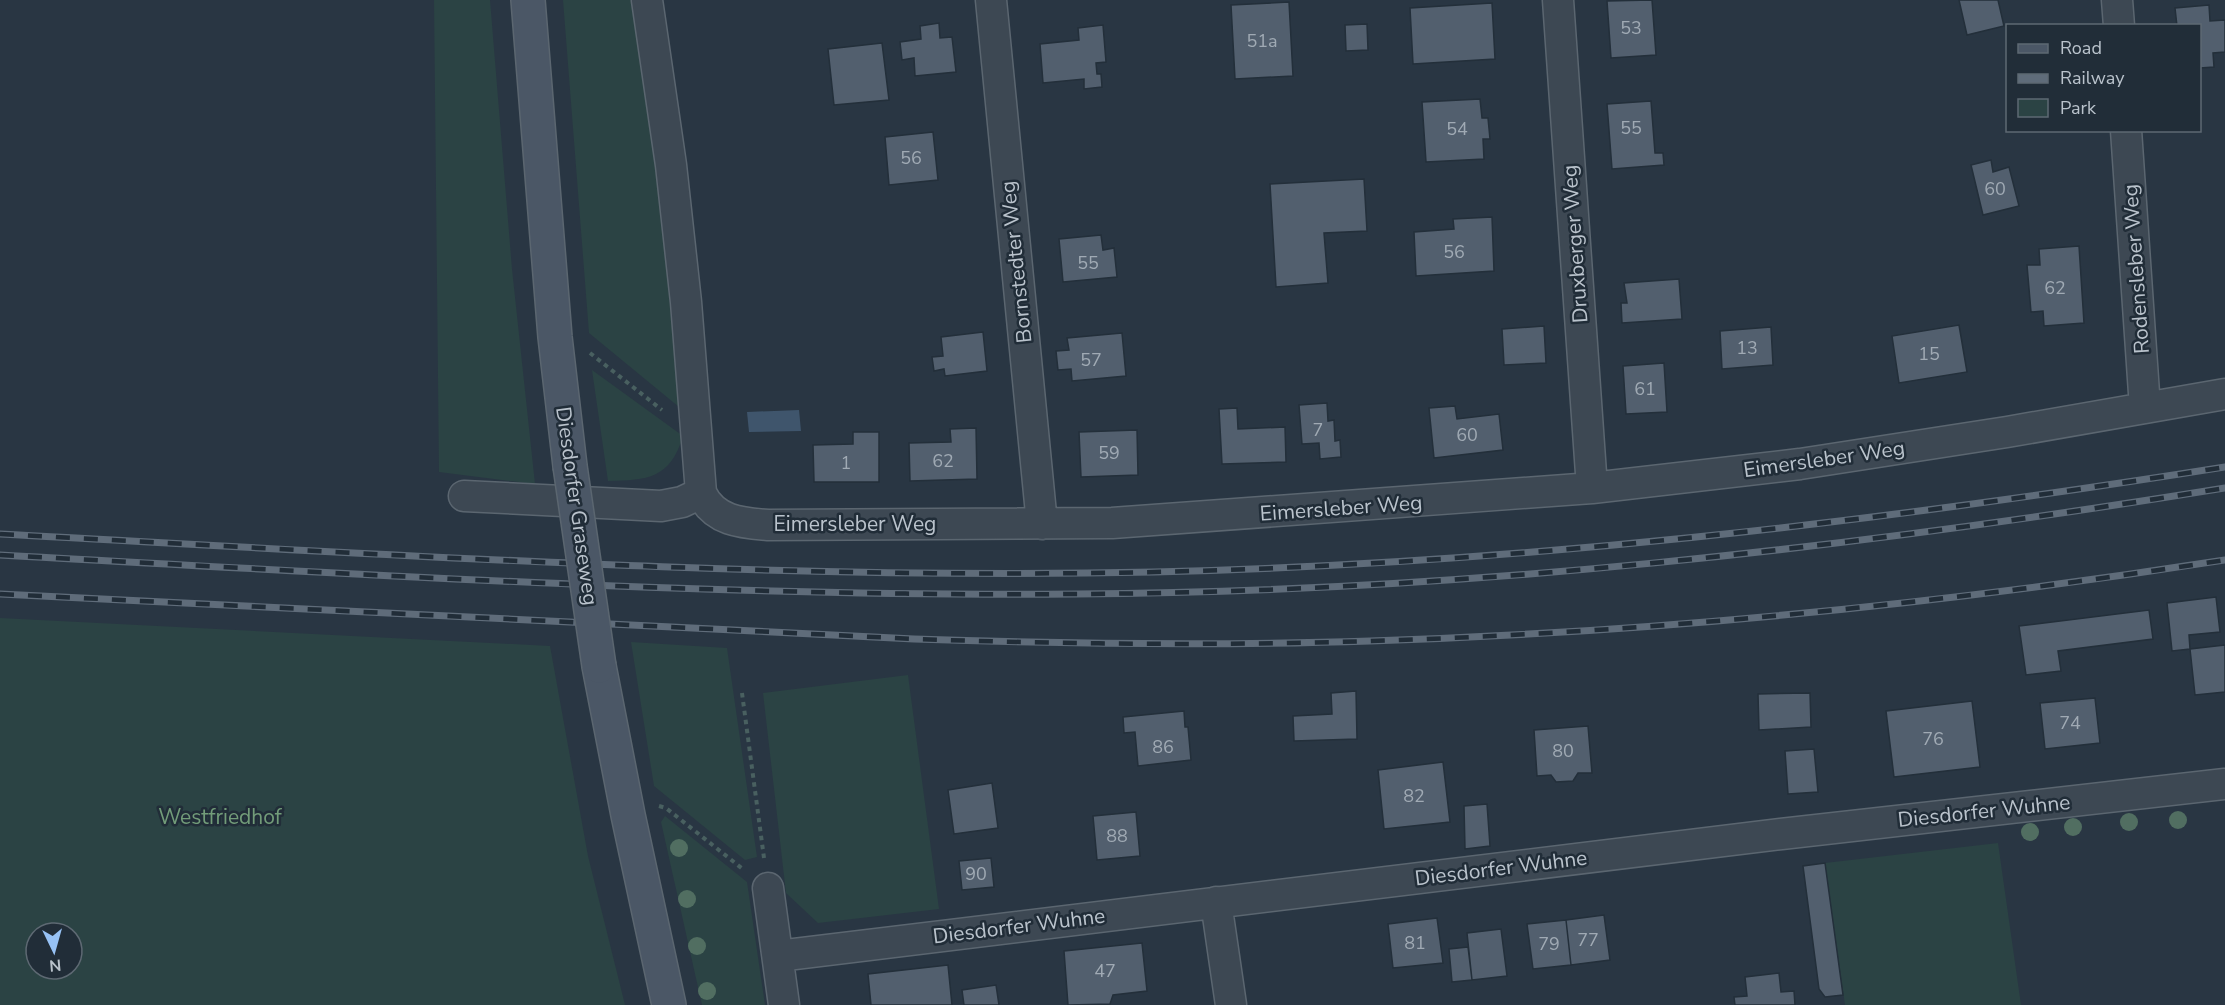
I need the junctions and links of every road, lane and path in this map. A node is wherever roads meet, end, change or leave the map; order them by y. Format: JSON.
{"nodes":[{"id":1,"x":528,"y":0,"type":"edge"},
{"id":2,"x":647,"y":0,"type":"edge"},
{"id":3,"x":991,"y":0,"type":"edge"},
{"id":4,"x":1558,"y":0,"type":"edge"},
{"id":5,"x":2117,"y":0,"type":"edge"},
{"id":6,"x":2119,"y":24,"type":"edge"},
{"id":7,"x":2126,"y":132,"type":"edge"},
{"id":8,"x":586,"y":350,"type":"dead end"},
{"id":9,"x":2225,"y":394,"type":"edge"},
{"id":10,"x":2145,"y":408,"type":"junction"},
{"id":11,"x":697,"y":437,"type":"junction"},
{"id":12,"x":1592,"y":488,"type":"junction"},
{"id":13,"x":702,"y":493,"type":"junction"},
{"id":14,"x":464,"y":496,"type":"dead end"},
{"id":15,"x":1042,"y":524,"type":"junction"},
{"id":16,"x":742,"y":693,"type":"dead end"},
{"id":17,"x":2225,"y":784,"type":"edge"},
{"id":18,"x":666,"y":807,"type":"dead end"},
{"id":19,"x":741,"y":868,"type":"dead end"},
{"id":20,"x":768,"y":888,"type":"joint"},
{"id":21,"x":1216,"y":902,"type":"junction"},
{"id":22,"x":778,"y":956,"type":"junction"},
{"id":23,"x":669,"y":1005,"type":"edge"},
{"id":24,"x":784,"y":1005,"type":"edge"},
{"id":25,"x":1231,"y":1005,"type":"edge"}],
"edges":[{"from":1,"to":23,"type":"main road","name":"Diesdorfer Graseweg","bridge":true},
{"from":2,"to":11,"type":"street"},
{"from":3,"to":15,"type":"street","name":"Bornstedter Weg"},
{"from":4,"to":12,"type":"street","name":"Druxberger Weg"},
{"from":5,"to":6,"type":"street"},
{"from":7,"to":10,"type":"street","name":"Rodensleber Weg"},
{"from":8,"to":11,"type":"path"},
{"from":9,"to":10,"type":"street","name":"Eimersleber Weg"},
{"from":10,"to":12,"type":"street","name":"Eimersleber Weg"},
{"from":11,"to":13,"type":"street"},
{"from":12,"to":15,"type":"street","name":"Eimersleber Weg"},
{"from":13,"to":14,"type":"street"},
{"from":13,"to":15,"type":"street","name":"Eimersleber Weg"},
{"from":16,"to":20,"type":"path"},
{"from":17,"to":21,"type":"street","name":"Diesdorfer Wuhne"},
{"from":18,"to":19,"type":"path"},
{"from":20,"to":22,"type":"street"},
{"from":21,"to":22,"type":"street","name":"Diesdorfer Wuhne"},
{"from":21,"to":25,"type":"street"},
{"from":22,"to":24,"type":"street"}]}
